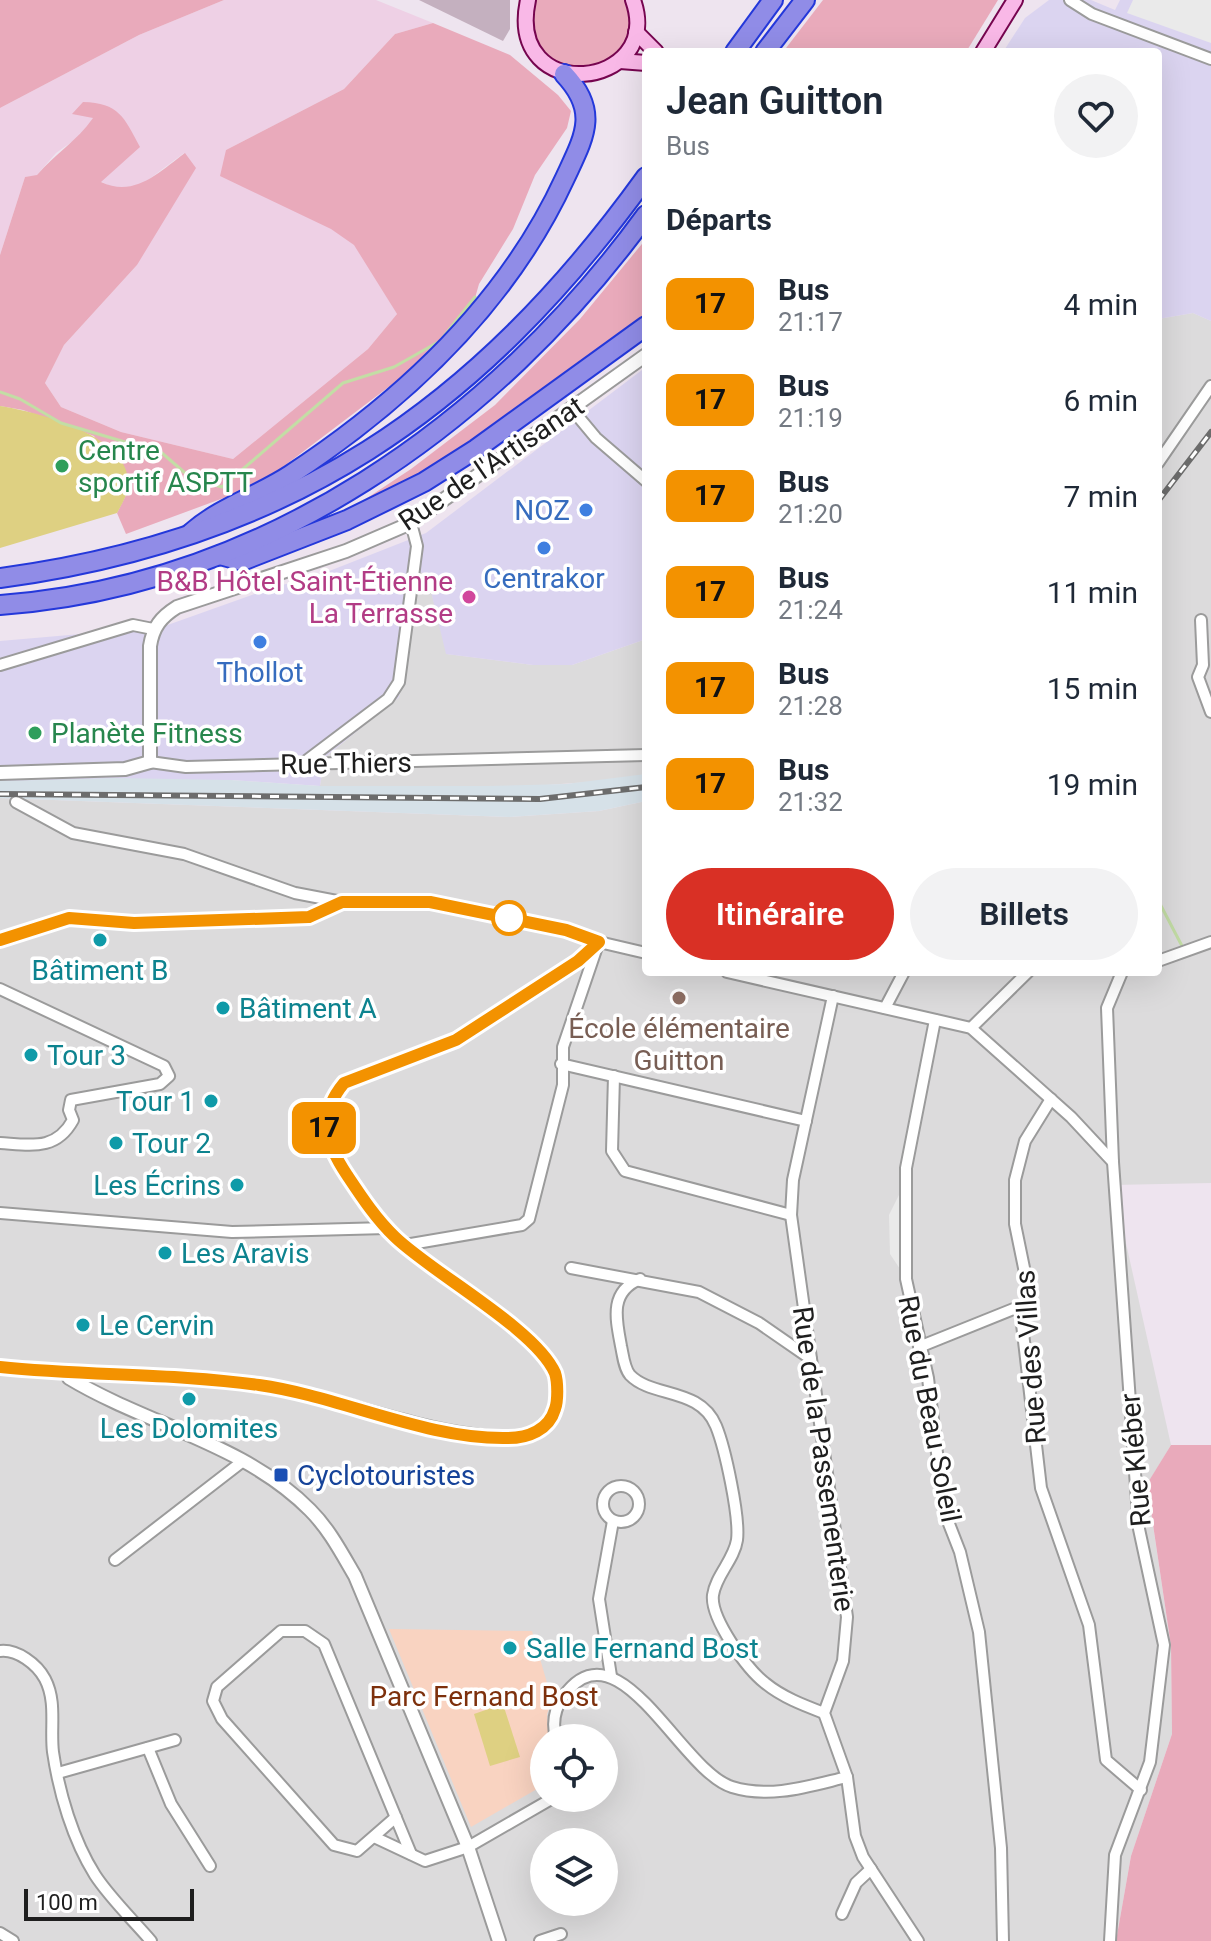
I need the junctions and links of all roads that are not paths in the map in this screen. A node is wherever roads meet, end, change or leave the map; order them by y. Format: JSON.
{"nodes":[{"id":1,"x":528,"y":0,"type":"edge"},
{"id":2,"x":633,"y":0,"type":"edge"},
{"id":3,"x":773,"y":0,"type":"edge"},
{"id":4,"x":805,"y":0,"type":"edge"},
{"id":5,"x":1015,"y":0,"type":"edge"},
{"id":6,"x":1070,"y":0,"type":"edge"},
{"id":7,"x":636,"y":32,"type":"junction"},
{"id":8,"x":652,"y":48,"type":"edge"},
{"id":9,"x":738,"y":48,"type":"edge"},
{"id":10,"x":768,"y":48,"type":"edge"},
{"id":11,"x":985,"y":48,"type":"edge"},
{"id":12,"x":1211,"y":59,"type":"edge"},
{"id":13,"x":620,"y":61,"type":"junction"},
{"id":14,"x":642,"y":63,"type":"edge"},
{"id":15,"x":564,"y":74,"type":"junction"},
{"id":16,"x":642,"y":182,"type":"edge"},
{"id":17,"x":642,"y":220,"type":"edge"},
{"id":18,"x":642,"y":329,"type":"edge"},
{"id":19,"x":642,"y":358,"type":"edge"},
{"id":20,"x":1211,"y":386,"type":"edge"},
{"id":21,"x":571,"y":408,"type":"junction"},
{"id":22,"x":1162,"y":457,"type":"edge"},
{"id":23,"x":642,"y":478,"type":"edge"},
{"id":24,"x":411,"y":523,"type":"junction"},
{"id":25,"x":184,"y":539,"type":"junction"},
{"id":26,"x":220,"y":555,"type":"junction"},
{"id":27,"x":0,"y":578,"type":"edge"},
{"id":28,"x":0,"y":605,"type":"edge"},
{"id":29,"x":1201,"y":620,"type":"dead end"},
{"id":30,"x":153,"y":629,"type":"junction"},
{"id":31,"x":0,"y":665,"type":"edge"},
{"id":32,"x":1211,"y":712,"type":"edge"},
{"id":33,"x":642,"y":755,"type":"edge"},
{"id":34,"x":150,"y":762,"type":"junction"},
{"id":35,"x":302,"y":764,"type":"junction"},
{"id":36,"x":0,"y":773,"type":"edge"},
{"id":37,"x":16,"y":802,"type":"dead end"},
{"id":38,"x":342,"y":902,"type":"junction"},
{"id":39,"x":0,"y":939,"type":"edge"},
{"id":40,"x":599,"y":942,"type":"junction"},
{"id":41,"x":1211,"y":942,"type":"edge"},
{"id":42,"x":642,"y":952,"type":"edge"},
{"id":43,"x":1162,"y":960,"type":"edge"},
{"id":44,"x":745,"y":976,"type":"edge"},
{"id":45,"x":902,"y":976,"type":"edge"},
{"id":46,"x":1024,"y":976,"type":"edge"},
{"id":47,"x":1120,"y":976,"type":"edge"},
{"id":48,"x":0,"y":989,"type":"edge"},
{"id":49,"x":833,"y":996,"type":"junction"},
{"id":50,"x":885,"y":1008,"type":"junction"},
{"id":51,"x":935,"y":1020,"type":"junction"},
{"id":52,"x":971,"y":1028,"type":"junction"},
{"id":53,"x":561,"y":1064,"type":"junction"},
{"id":54,"x":614,"y":1076,"type":"junction"},
{"id":55,"x":1051,"y":1099,"type":"junction"},
{"id":56,"x":806,"y":1121,"type":"junction"},
{"id":57,"x":0,"y":1143,"type":"edge"},
{"id":58,"x":1113,"y":1162,"type":"junction"},
{"id":59,"x":0,"y":1213,"type":"edge"},
{"id":60,"x":791,"y":1215,"type":"junction"},
{"id":61,"x":387,"y":1228,"type":"junction"},
{"id":62,"x":405,"y":1245,"type":"junction"},
{"id":63,"x":571,"y":1268,"type":"dead end"},
{"id":64,"x":640,"y":1279,"type":"junction"},
{"id":65,"x":1031,"y":1302,"type":"junction"},
{"id":66,"x":919,"y":1347,"type":"junction"},
{"id":67,"x":811,"y":1359,"type":"junction"},
{"id":68,"x":1,"y":1368,"type":"edge"},
{"id":69,"x":67,"y":1372,"type":"junction"},
{"id":70,"x":243,"y":1461,"type":"junction"},
{"id":71,"x":613,"y":1521,"type":"dead end"},
{"id":72,"x":115,"y":1560,"type":"dead end"},
{"id":73,"x":0,"y":1651,"type":"edge"},
{"id":74,"x":611,"y":1676,"type":"junction"},
{"id":75,"x":824,"y":1713,"type":"junction"},
{"id":76,"x":555,"y":1724,"type":"edge"},
{"id":77,"x":175,"y":1740,"type":"dead end"},
{"id":78,"x":148,"y":1748,"type":"junction"},
{"id":79,"x":58,"y":1773,"type":"junction"},
{"id":80,"x":847,"y":1777,"type":"junction"},
{"id":81,"x":1141,"y":1790,"type":"junction"},
{"id":82,"x":530,"y":1811,"type":"edge"},
{"id":83,"x":396,"y":1817,"type":"junction"},
{"id":84,"x":374,"y":1837,"type":"junction"},
{"id":85,"x":468,"y":1847,"type":"junction"},
{"id":86,"x":411,"y":1854,"type":"junction"},
{"id":87,"x":210,"y":1866,"type":"dead end"},
{"id":88,"x":871,"y":1869,"type":"junction"},
{"id":89,"x":842,"y":1914,"type":"dead end"},
{"id":90,"x":0,"y":1933,"type":"edge"},
{"id":91,"x":561,"y":1934,"type":"dead end"},
{"id":92,"x":13,"y":1941,"type":"edge"},
{"id":93,"x":151,"y":1941,"type":"edge"},
{"id":94,"x":499,"y":1941,"type":"edge"},
{"id":95,"x":540,"y":1941,"type":"edge"},
{"id":96,"x":918,"y":1941,"type":"edge"},
{"id":97,"x":1003,"y":1941,"type":"edge"},
{"id":98,"x":1110,"y":1941,"type":"edge"}],
"edges":[{"from":1,"to":15,"type":"main road"},
{"from":2,"to":7,"type":"main road"},
{"from":3,"to":9,"type":"highway"},
{"from":4,"to":10,"type":"highway"},
{"from":5,"to":11,"type":"main road"},
{"from":6,"to":12,"type":"street"},
{"from":7,"to":8,"type":"main road"},
{"from":7,"to":13,"type":"main road"},
{"from":13,"to":14,"type":"main road"},
{"from":13,"to":15,"type":"main road"},
{"from":15,"to":25,"type":"highway"},
{"from":16,"to":25,"type":"highway"},
{"from":17,"to":26,"type":"highway"},
{"from":18,"to":26,"type":"highway"},
{"from":19,"to":21,"type":"street","name":"Rue de l'Artisanat"},
{"from":20,"to":22,"type":"street"},
{"from":21,"to":23,"type":"street"},
{"from":21,"to":24,"type":"street","name":"Rue de l'Artisanat"},
{"from":24,"to":30,"type":"street","name":"Rue de l'Artisanat"},
{"from":24,"to":35,"type":"street"},
{"from":25,"to":27,"type":"highway"},
{"from":26,"to":28,"type":"highway"},
{"from":29,"to":32,"type":"street"},
{"from":30,"to":31,"type":"street"},
{"from":30,"to":34,"type":"street"},
{"from":33,"to":35,"type":"street","name":"Rue Thiers"},
{"from":34,"to":35,"type":"street","name":"Rue Thiers"},
{"from":34,"to":36,"type":"street","name":"Rue Thiers"},
{"from":37,"to":38,"type":"street"},
{"from":38,"to":39,"type":"street"},
{"from":38,"to":40,"type":"street"},
{"from":40,"to":42,"type":"street"},
{"from":40,"to":53,"type":"street"},
{"from":40,"to":61,"type":"street"},
{"from":41,"to":43,"type":"street"},
{"from":44,"to":49,"type":"street"},
{"from":45,"to":50,"type":"street"},
{"from":46,"to":52,"type":"street"},
{"from":47,"to":58,"type":"street","name":"Rue Kléber"},
{"from":48,"to":57,"type":"street"},
{"from":49,"to":50,"type":"street"},
{"from":49,"to":56,"type":"street","name":"Rue de la Passementerie"},
{"from":50,"to":51,"type":"street"},
{"from":51,"to":52,"type":"street"},
{"from":51,"to":66,"type":"street","name":"Rue du Beau Soleil"},
{"from":52,"to":55,"type":"street"},
{"from":53,"to":54,"type":"street"},
{"from":53,"to":62,"type":"street"},
{"from":54,"to":56,"type":"street"},
{"from":54,"to":60,"type":"street"},
{"from":55,"to":58,"type":"street"},
{"from":55,"to":65,"type":"street","name":"Rue des Villas"},
{"from":56,"to":60,"type":"street","name":"Rue de la Passementerie"},
{"from":58,"to":81,"type":"street","name":"Rue Kléber"},
{"from":59,"to":61,"type":"street"},
{"from":60,"to":67,"type":"street","name":"Rue de la Passementerie"},
{"from":61,"to":62,"type":"street"},
{"from":62,"to":69,"type":"street"},
{"from":63,"to":64,"type":"street"},
{"from":64,"to":67,"type":"street"},
{"from":64,"to":75,"type":"street"},
{"from":65,"to":66,"type":"street"},
{"from":65,"to":81,"type":"street","name":"Rue des Villas"},
{"from":66,"to":97,"type":"street","name":"Rue du Beau Soleil"},
{"from":67,"to":75,"type":"street","name":"Rue de la Passementerie"},
{"from":68,"to":69,"type":"street"},
{"from":69,"to":70,"type":"street"},
{"from":70,"to":72,"type":"street"},
{"from":70,"to":85,"type":"street"},
{"from":71,"to":74,"type":"street"},
{"from":73,"to":79,"type":"street"},
{"from":74,"to":76,"type":"street"},
{"from":74,"to":80,"type":"street"},
{"from":75,"to":80,"type":"street"},
{"from":77,"to":78,"type":"street"},
{"from":78,"to":79,"type":"street"},
{"from":78,"to":87,"type":"street"},
{"from":79,"to":93,"type":"street"},
{"from":80,"to":88,"type":"street"},
{"from":81,"to":98,"type":"street","name":"Rue Kléber"},
{"from":82,"to":85,"type":"street"},
{"from":83,"to":84,"type":"street"},
{"from":83,"to":84,"type":"street"},
{"from":83,"to":86,"type":"street"},
{"from":84,"to":86,"type":"street"},
{"from":85,"to":86,"type":"street"},
{"from":85,"to":94,"type":"street"},
{"from":88,"to":89,"type":"street"},
{"from":88,"to":96,"type":"street"},
{"from":90,"to":92,"type":"street"},
{"from":91,"to":95,"type":"street"}]}
